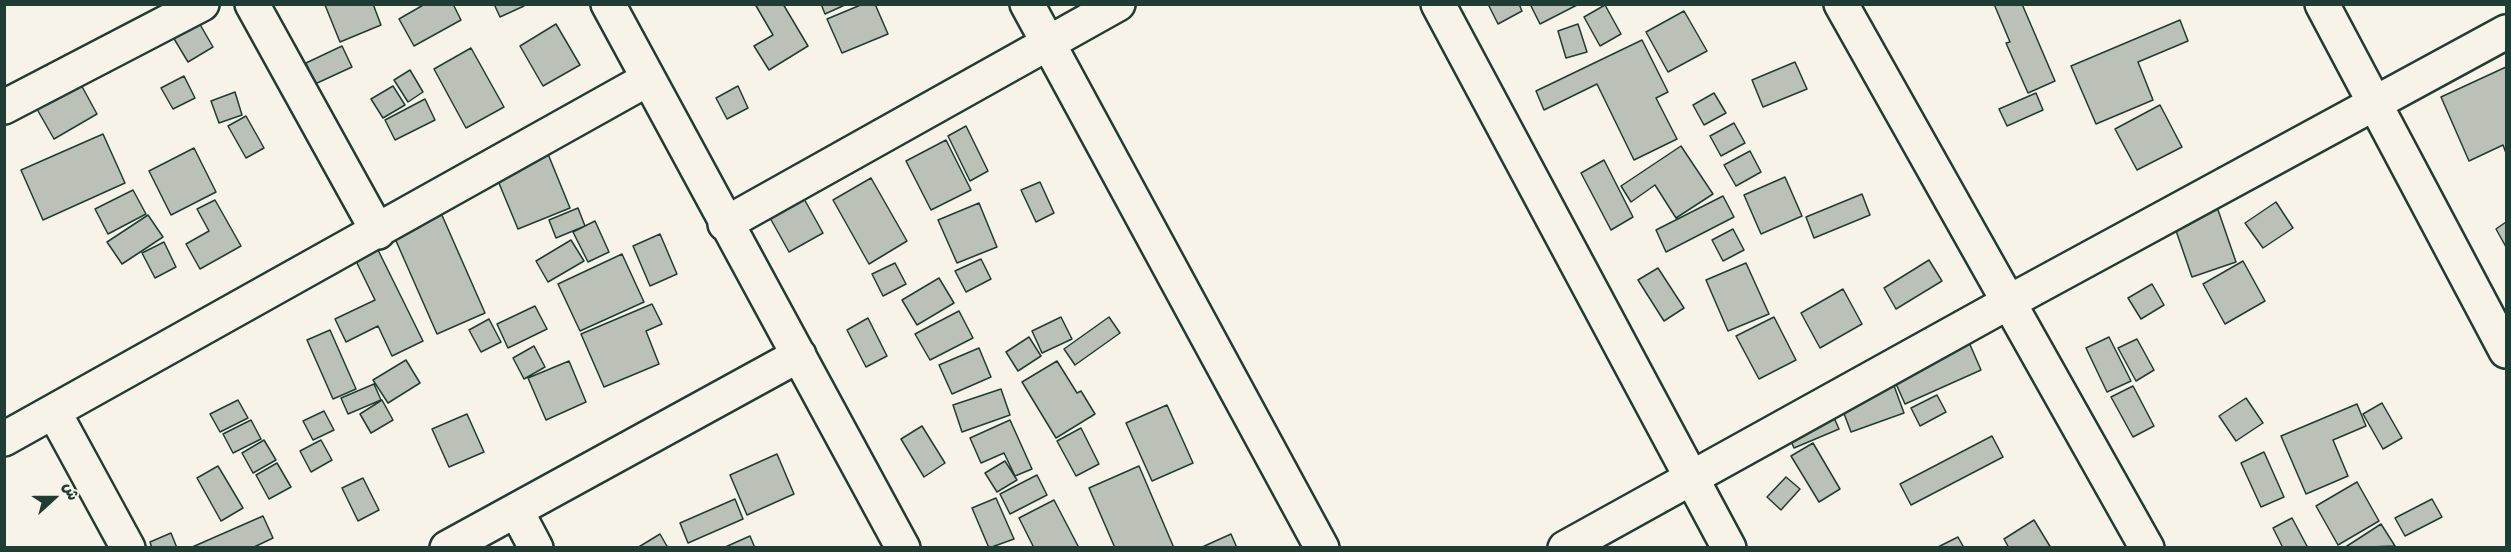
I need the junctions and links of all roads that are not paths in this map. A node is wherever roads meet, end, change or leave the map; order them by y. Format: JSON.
{"nodes":[{"id":1,"x":202,"y":4,"type":"edge"},
{"id":2,"x":252,"y":4,"type":"edge"},
{"id":3,"x":608,"y":4,"type":"edge"},
{"id":4,"x":1027,"y":4,"type":"edge"},
{"id":5,"x":1118,"y":4,"type":"edge"},
{"id":6,"x":1438,"y":4,"type":"edge"},
{"id":7,"x":1841,"y":4,"type":"edge"},
{"id":8,"x":2322,"y":4,"type":"edge"},
{"id":9,"x":2506,"y":32,"type":"edge"},
{"id":10,"x":1048,"y":43,"type":"junction"},
{"id":11,"x":648,"y":79,"type":"junction"},
{"id":12,"x":2374,"y":103,"type":"junction"},
{"id":13,"x":4,"y":107,"type":"edge"},
{"id":14,"x":725,"y":224,"type":"junction"},
{"id":15,"x":378,"y":232,"type":"junction"},
{"id":16,"x":2008,"y":302,"type":"junction"},
{"id":17,"x":2506,"y":351,"type":"edge"},
{"id":18,"x":799,"y":356,"type":"junction"},
{"id":19,"x":54,"y":412,"type":"junction"},
{"id":20,"x":4,"y":439,"type":"edge"},
{"id":21,"x":1691,"y":478,"type":"junction"},
{"id":22,"x":516,"y":510,"type":"junction"},
{"id":23,"x":128,"y":548,"type":"edge"},
{"id":24,"x":447,"y":548,"type":"edge"},
{"id":25,"x":536,"y":548,"type":"edge"},
{"id":26,"x":903,"y":548,"type":"edge"},
{"id":27,"x":1322,"y":548,"type":"edge"},
{"id":28,"x":1565,"y":548,"type":"edge"},
{"id":29,"x":1729,"y":548,"type":"edge"},
{"id":30,"x":2147,"y":548,"type":"edge"}],
"edges":[{"from":1,"to":13,"type":"street"},
{"from":2,"to":15,"type":"street"},
{"from":3,"to":11,"type":"street"},
{"from":4,"to":10,"type":"street"},
{"from":5,"to":10,"type":"street"},
{"from":6,"to":21,"type":"street"},
{"from":7,"to":16,"type":"street"},
{"from":8,"to":12,"type":"street"},
{"from":9,"to":12,"type":"street"},
{"from":10,"to":14,"type":"street"},
{"from":10,"to":27,"type":"street"},
{"from":11,"to":14,"type":"street"},
{"from":11,"to":15,"type":"street"},
{"from":12,"to":16,"type":"street"},
{"from":12,"to":17,"type":"street"},
{"from":14,"to":18,"type":"street"},
{"from":15,"to":19,"type":"street"},
{"from":16,"to":21,"type":"street"},
{"from":16,"to":30,"type":"street"},
{"from":18,"to":22,"type":"street"},
{"from":18,"to":26,"type":"street"},
{"from":19,"to":20,"type":"street"},
{"from":19,"to":23,"type":"street"},
{"from":21,"to":28,"type":"street"},
{"from":21,"to":29,"type":"street"},
{"from":22,"to":24,"type":"street"},
{"from":22,"to":25,"type":"street"}]}
